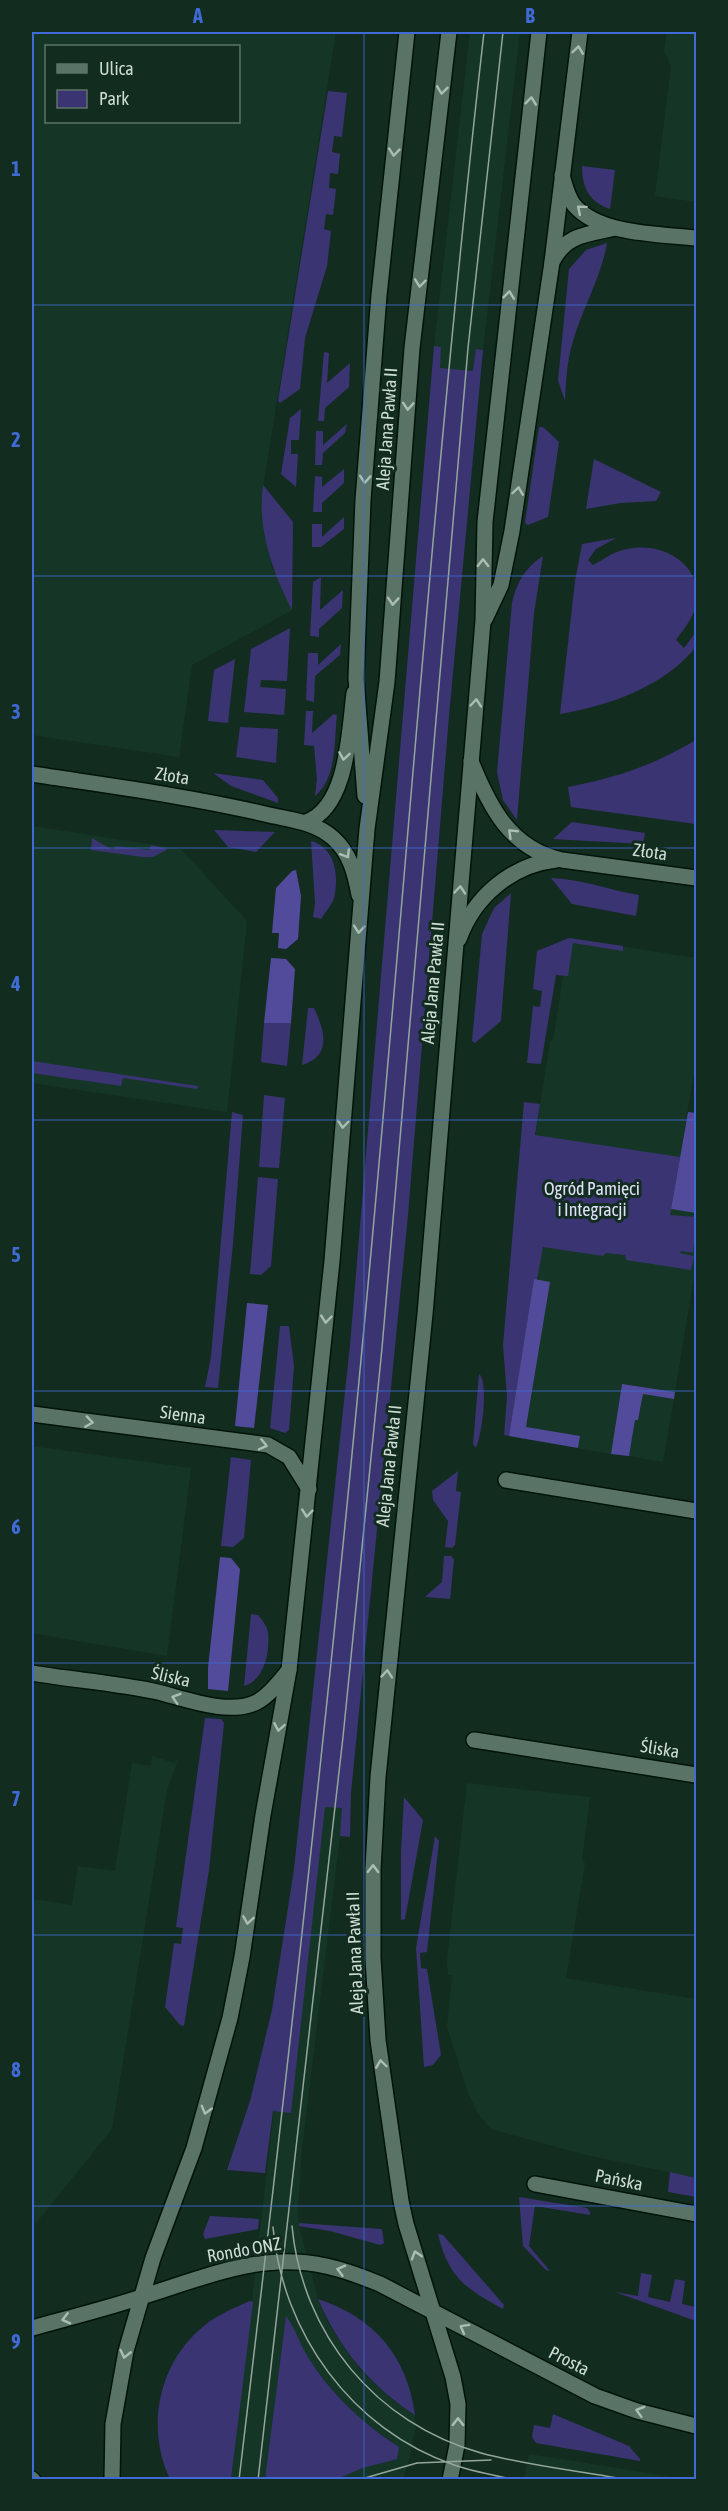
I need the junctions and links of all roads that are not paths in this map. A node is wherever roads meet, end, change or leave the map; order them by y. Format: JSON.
{"nodes":[{"id":1,"x":407,"y":32,"type":"edge"},
{"id":2,"x":449,"y":32,"type":"edge"},
{"id":3,"x":539,"y":32,"type":"edge"},
{"id":4,"x":580,"y":32,"type":"edge"},
{"id":5,"x":562,"y":175,"type":"junction"},
{"id":6,"x":616,"y":228,"type":"junction"},
{"id":7,"x":696,"y":238,"type":"edge"},
{"id":8,"x":552,"y":262,"type":"junction"},
{"id":9,"x":483,"y":621,"type":"junction"},
{"id":10,"x":356,"y":678,"type":"junction"},
{"id":11,"x":471,"y":761,"type":"junction"},
{"id":12,"x":32,"y":774,"type":"edge"},
{"id":13,"x":306,"y":822,"type":"junction"},
{"id":14,"x":367,"y":829,"type":"junction"},
{"id":15,"x":562,"y":860,"type":"junction"},
{"id":16,"x":696,"y":878,"type":"edge"},
{"id":17,"x":361,"y":903,"type":"junction"},
{"id":18,"x":455,"y":948,"type":"junction"},
{"id":19,"x":32,"y":1414,"type":"edge"},
{"id":20,"x":506,"y":1480,"type":"dead end"},
{"id":21,"x":309,"y":1489,"type":"junction"},
{"id":22,"x":696,"y":1511,"type":"edge"},
{"id":23,"x":289,"y":1670,"type":"junction"},
{"id":24,"x":32,"y":1674,"type":"edge"},
{"id":25,"x":474,"y":1740,"type":"dead end"},
{"id":26,"x":696,"y":1775,"type":"edge"},
{"id":27,"x":535,"y":2184,"type":"dead end"},
{"id":28,"x":696,"y":2214,"type":"edge"},
{"id":29,"x":140,"y":2297,"type":"junction"},
{"id":30,"x":433,"y":2311,"type":"junction"},
{"id":31,"x":32,"y":2328,"type":"edge"},
{"id":32,"x":696,"y":2426,"type":"edge"},
{"id":33,"x":112,"y":2480,"type":"edge"},
{"id":34,"x":450,"y":2480,"type":"edge"}],
"edges":[{"from":1,"to":10,"type":"main road","name":"Aleja Jana Pawła II","one_way":true},
{"from":2,"to":14,"type":"main road","name":"Aleja Jana Pawła II","one_way":true},
{"from":9,"to":3,"type":"main road","name":"Aleja Jana Pawła II","one_way":true},
{"from":5,"to":4,"type":"main road","name":"Aleja Jana Pawła II","one_way":true},
{"from":6,"to":5,"type":"main road","one_way":true},
{"from":5,"to":8,"type":"main road","name":"Aleja Jana Pawła II"},
{"from":6,"to":7,"type":"main road"},
{"from":6,"to":8,"type":"main road"},
{"from":9,"to":8,"type":"main road","name":"Aleja Jana Pawła II","one_way":true},
{"from":11,"to":9,"type":"main road","name":"Aleja Jana Pawła II","one_way":true},
{"from":10,"to":13,"type":"main road","one_way":true},
{"from":10,"to":14,"type":"main road","name":"Aleja Jana Pawła II"},
{"from":15,"to":11,"type":"main road","name":"Złota","one_way":true},
{"from":18,"to":11,"type":"main road","name":"Aleja Jana Pawła II","one_way":true},
{"from":12,"to":13,"type":"main road","name":"Złota"},
{"from":13,"to":17,"type":"main road","name":"Złota","one_way":true},
{"from":14,"to":17,"type":"main road","name":"Aleja Jana Pawła II"},
{"from":15,"to":16,"type":"main road","name":"Złota"},
{"from":15,"to":18,"type":"main road","name":"Złota"},
{"from":17,"to":21,"type":"main road","name":"Aleja Jana Pawła II","one_way":true},
{"from":30,"to":18,"type":"main road","name":"Aleja Jana Pawła II","one_way":true},
{"from":19,"to":21,"type":"main road","name":"Sienna","one_way":true},
{"from":20,"to":22,"type":"main road"},
{"from":21,"to":23,"type":"main road","name":"Aleja Jana Pawła II","one_way":true},
{"from":23,"to":24,"type":"main road","name":"Śliska","one_way":true},
{"from":23,"to":29,"type":"main road","name":"Aleja Jana Pawła II","one_way":true},
{"from":25,"to":26,"type":"main road","name":"Śliska"},
{"from":27,"to":28,"type":"main road","name":"Pańska"},
{"from":30,"to":29,"type":"main road","name":"Rondo ONZ","one_way":true},
{"from":29,"to":31,"type":"main road","name":"Rondo ONZ","one_way":true},
{"from":29,"to":33,"type":"main road","one_way":true},
{"from":32,"to":30,"type":"main road","name":"Prosta","one_way":true},
{"from":34,"to":30,"type":"main road","one_way":true}]}
